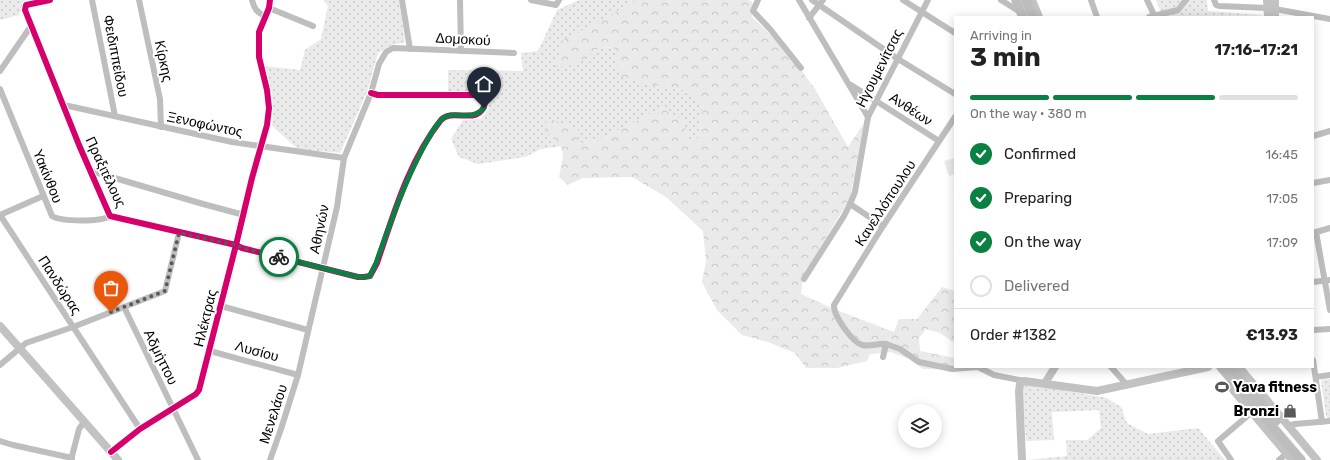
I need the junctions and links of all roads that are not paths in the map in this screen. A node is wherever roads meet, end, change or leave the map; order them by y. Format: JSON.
{"nodes":[{"id":1,"x":50,"y":0,"type":"edge"},
{"id":2,"x":92,"y":0,"type":"edge"},
{"id":3,"x":139,"y":0,"type":"edge"},
{"id":4,"x":252,"y":0,"type":"edge"},
{"id":5,"x":270,"y":0,"type":"edge"},
{"id":6,"x":402,"y":0,"type":"edge"},
{"id":7,"x":460,"y":0,"type":"edge"},
{"id":8,"x":531,"y":0,"type":"edge"},
{"id":9,"x":758,"y":0,"type":"edge"},
{"id":10,"x":799,"y":0,"type":"edge"},
{"id":11,"x":812,"y":0,"type":"edge"},
{"id":12,"x":903,"y":0,"type":"edge"},
{"id":13,"x":928,"y":0,"type":"edge"},
{"id":14,"x":1001,"y":0,"type":"edge"},
{"id":15,"x":1016,"y":0,"type":"edge"},
{"id":16,"x":1026,"y":0,"type":"edge"},
{"id":17,"x":1032,"y":0,"type":"edge"},
{"id":18,"x":1091,"y":0,"type":"edge"},
{"id":19,"x":1147,"y":0,"type":"edge"},
{"id":20,"x":1186,"y":0,"type":"edge"},
{"id":21,"x":1275,"y":0,"type":"edge"},
{"id":22,"x":821,"y":2,"type":"edge"},
{"id":23,"x":557,"y":3,"type":"edge"},
{"id":24,"x":1215,"y":3,"type":"edge"},
{"id":25,"x":269,"y":8,"type":"junction"},
{"id":26,"x":1271,"y":9,"type":"edge"},
{"id":27,"x":921,"y":12,"type":"junction"},
{"id":28,"x":265,"y":16,"type":"junction"},
{"id":29,"x":1022,"y":16,"type":"edge"},
{"id":30,"x":1033,"y":16,"type":"edge"},
{"id":31,"x":1039,"y":16,"type":"edge"},
{"id":32,"x":1097,"y":16,"type":"edge"},
{"id":33,"x":1152,"y":16,"type":"edge"},
{"id":34,"x":1312,"y":16,"type":"edge"},
{"id":35,"x":1314,"y":16,"type":"edge"},
{"id":36,"x":809,"y":18,"type":"junction"},
{"id":37,"x":1330,"y":19,"type":"edge"},
{"id":38,"x":31,"y":26,"type":"junction"},
{"id":39,"x":313,"y":26,"type":"dead end"},
{"id":40,"x":954,"y":32,"type":"edge"},
{"id":41,"x":410,"y":49,"type":"junction"},
{"id":42,"x":461,"y":51,"type":"junction"},
{"id":43,"x":514,"y":53,"type":"dead end"},
{"id":44,"x":898,"y":59,"type":"junction"},
{"id":45,"x":801,"y":68,"type":"dead end"},
{"id":46,"x":0,"y":71,"type":"edge"},
{"id":47,"x":849,"y":84,"type":"junction"},
{"id":48,"x":0,"y":89,"type":"edge"},
{"id":49,"x":371,"y":93,"type":"junction"},
{"id":50,"x":954,"y":93,"type":"edge"},
{"id":51,"x":876,"y":101,"type":"junction"},
{"id":52,"x":64,"y":105,"type":"junction"},
{"id":53,"x":115,"y":116,"type":"junction"},
{"id":54,"x":868,"y":117,"type":"junction"},
{"id":55,"x":954,"y":118,"type":"edge"},
{"id":56,"x":161,"y":127,"type":"junction"},
{"id":57,"x":1330,"y":131,"type":"edge"},
{"id":58,"x":1314,"y":136,"type":"edge"},
{"id":59,"x":939,"y":141,"type":"junction"},
{"id":60,"x":260,"y":147,"type":"junction"},
{"id":61,"x":344,"y":158,"type":"junction"},
{"id":62,"x":91,"y":171,"type":"junction"},
{"id":63,"x":1330,"y":180,"type":"edge"},
{"id":64,"x":1314,"y":183,"type":"edge"},
{"id":65,"x":44,"y":196,"type":"junction"},
{"id":66,"x":850,"y":204,"type":"junction"},
{"id":67,"x":0,"y":215,"type":"edge"},
{"id":68,"x":244,"y":215,"type":"junction"},
{"id":69,"x":110,"y":216,"type":"junction"},
{"id":70,"x":883,"y":226,"type":"junction"},
{"id":71,"x":1330,"y":228,"type":"edge"},
{"id":72,"x":1315,"y":232,"type":"edge"},
{"id":73,"x":179,"y":233,"type":"junction"},
{"id":74,"x":236,"y":245,"type":"junction"},
{"id":75,"x":323,"y":267,"type":"junction"},
{"id":76,"x":804,"y":279,"type":"dead end"},
{"id":77,"x":1328,"y":280,"type":"edge"},
{"id":78,"x":1314,"y":282,"type":"edge"},
{"id":79,"x":221,"y":306,"type":"junction"},
{"id":80,"x":124,"y":307,"type":"junction"},
{"id":81,"x":1330,"y":310,"type":"edge"},
{"id":82,"x":0,"y":326,"type":"edge"},
{"id":83,"x":73,"y":327,"type":"junction"},
{"id":84,"x":1330,"y":329,"type":"edge"},
{"id":85,"x":308,"y":330,"type":"junction"},
{"id":86,"x":1314,"y":330,"type":"edge"},
{"id":87,"x":886,"y":344,"type":"junction"},
{"id":88,"x":19,"y":348,"type":"junction"},
{"id":89,"x":210,"y":351,"type":"junction"},
{"id":90,"x":883,"y":357,"type":"dead end"},
{"id":91,"x":0,"y":365,"type":"edge"},
{"id":92,"x":1314,"y":366,"type":"edge"},
{"id":93,"x":965,"y":368,"type":"edge"},
{"id":94,"x":980,"y":368,"type":"edge"},
{"id":95,"x":1054,"y":368,"type":"edge"},
{"id":96,"x":1112,"y":368,"type":"edge"},
{"id":97,"x":1204,"y":368,"type":"edge"},
{"id":98,"x":1222,"y":368,"type":"edge"},
{"id":99,"x":1231,"y":368,"type":"edge"},
{"id":100,"x":1240,"y":368,"type":"edge"},
{"id":101,"x":298,"y":374,"type":"junction"},
{"id":102,"x":1330,"y":375,"type":"edge"},
{"id":103,"x":1316,"y":377,"type":"junction"},
{"id":104,"x":1232,"y":380,"type":"junction"},
{"id":105,"x":1024,"y":381,"type":"junction"},
{"id":106,"x":1045,"y":383,"type":"junction"},
{"id":107,"x":1127,"y":385,"type":"junction"},
{"id":108,"x":173,"y":408,"type":"junction"},
{"id":109,"x":1252,"y":412,"type":"junction"},
{"id":110,"x":1330,"y":421,"type":"edge"},
{"id":111,"x":84,"y":422,"type":"junction"},
{"id":112,"x":1322,"y":422,"type":"junction"},
{"id":113,"x":1288,"y":426,"type":"junction"},
{"id":114,"x":140,"y":429,"type":"junction"},
{"id":115,"x":0,"y":441,"type":"edge"},
{"id":116,"x":111,"y":452,"type":"junction"},
{"id":117,"x":1289,"y":457,"type":"edge"},
{"id":118,"x":71,"y":459,"type":"edge"},
{"id":119,"x":118,"y":460,"type":"edge"},
{"id":120,"x":198,"y":460,"type":"edge"},
{"id":121,"x":270,"y":460,"type":"edge"},
{"id":122,"x":1022,"y":460,"type":"edge"},
{"id":123,"x":1231,"y":460,"type":"edge"},
{"id":124,"x":1279,"y":460,"type":"edge"},
{"id":125,"x":1301,"y":460,"type":"edge"},
{"id":126,"x":1309,"y":460,"type":"edge"},
{"id":127,"x":1317,"y":460,"type":"edge"}],
"edges":[{"from":1,"to":38,"type":"street","name":"Πραξιτέλους"},
{"from":2,"to":53,"type":"street","name":"Φειδιππείδου"},
{"from":3,"to":56,"type":"street","name":"Κίρκης"},
{"from":4,"to":28,"type":"street"},
{"from":5,"to":25,"type":"street","name":"Ηλέκτρας"},
{"from":6,"to":41,"type":"street"},
{"from":7,"to":42,"type":"street"},
{"from":8,"to":23,"type":"street"},
{"from":9,"to":45,"type":"street"},
{"from":10,"to":36,"type":"street"},
{"from":11,"to":22,"type":"street"},
{"from":12,"to":27,"type":"street"},
{"from":13,"to":27,"type":"street","name":"Ηγουμενίτσας"},
{"from":14,"to":29,"type":"street"},
{"from":15,"to":29,"type":"main road"},
{"from":16,"to":30,"type":"main road"},
{"from":17,"to":31,"type":"street"},
{"from":18,"to":32,"type":"street"},
{"from":19,"to":33,"type":"street"},
{"from":20,"to":33,"type":"street"},
{"from":21,"to":26,"type":"street"},
{"from":22,"to":36,"type":"street"},
{"from":22,"to":44,"type":"street"},
{"from":24,"to":26,"type":"street"},
{"from":25,"to":28,"type":"street","name":"Ηλέκτρας"},
{"from":25,"to":39,"type":"street"},
{"from":26,"to":34,"type":"street"},
{"from":27,"to":40,"type":"street"},
{"from":27,"to":44,"type":"street","name":"Ηγουμενίτσας"},
{"from":28,"to":60,"type":"street","name":"Ηλέκτρας"},
{"from":35,"to":37,"type":"street"},
{"from":36,"to":47,"type":"street"},
{"from":38,"to":46,"type":"street"},
{"from":38,"to":52,"type":"street","name":"Πραξιτέλους"},
{"from":41,"to":42,"type":"street","name":"Δομοκού"},
{"from":41,"to":49,"type":"street","name":"Αθηνών"},
{"from":42,"to":43,"type":"street","name":"Δομοκού"},
{"from":44,"to":50,"type":"street"},
{"from":44,"to":51,"type":"street","name":"Ηγουμενίτσας"},
{"from":47,"to":51,"type":"street","name":"Ανθέων"},
{"from":47,"to":54,"type":"street"},
{"from":48,"to":65,"type":"street","name":"Υακίνθου"},
{"from":49,"to":61,"type":"street","name":"Αθηνών"},
{"from":49,"to":75,"type":"street","name":"Πραξιτέλους"},
{"from":51,"to":54,"type":"street","name":"Ηγουμενίτσας"},
{"from":51,"to":59,"type":"street","name":"Ανθέων"},
{"from":52,"to":53,"type":"street","name":"Ξενοφώντος"},
{"from":52,"to":62,"type":"street","name":"Πραξιτέλους"},
{"from":53,"to":56,"type":"street","name":"Ξενοφώντος"},
{"from":54,"to":66,"type":"street","name":"Ηγουμενίτσας"},
{"from":55,"to":59,"type":"street","name":"Κανελλόπουλου"},
{"from":56,"to":60,"type":"street","name":"Ξενοφώντος"},
{"from":57,"to":58,"type":"street"},
{"from":59,"to":70,"type":"street","name":"Κανελλόπουλου"},
{"from":60,"to":61,"type":"street","name":"Ξενοφώντος"},
{"from":60,"to":68,"type":"street","name":"Ηλέκτρας"},
{"from":61,"to":75,"type":"street","name":"Αθηνών"},
{"from":62,"to":68,"type":"street"},
{"from":62,"to":69,"type":"street","name":"Πραξιτέλους"},
{"from":63,"to":64,"type":"street"},
{"from":65,"to":67,"type":"street"},
{"from":65,"to":69,"type":"street","name":"Υακίνθου"},
{"from":66,"to":70,"type":"street"},
{"from":66,"to":76,"type":"street","name":"Ηγουμενίτσας"},
{"from":67,"to":83,"type":"street","name":"Πανδώρας"},
{"from":68,"to":74,"type":"street","name":"Ηλέκτρας"},
{"from":69,"to":73,"type":"street","name":"Πραξιτέλους"},
{"from":70,"to":87,"type":"street","name":"Κανελλόπουλου"},
{"from":71,"to":72,"type":"street"},
{"from":72,"to":77,"type":"street"},
{"from":73,"to":74,"type":"street","name":"Πραξιτέλους"},
{"from":73,"to":80,"type":"street"},
{"from":74,"to":75,"type":"street","name":"Πραξιτέλους"},
{"from":74,"to":79,"type":"street","name":"Ηλέκτρας"},
{"from":75,"to":85,"type":"street","name":"Αθηνών"},
{"from":77,"to":78,"type":"street"},
{"from":77,"to":81,"type":"street"},
{"from":79,"to":85,"type":"street"},
{"from":79,"to":89,"type":"street","name":"Ηλέκτρας"},
{"from":80,"to":83,"type":"street"},
{"from":80,"to":108,"type":"street","name":"Αδμήττου"},
{"from":82,"to":88,"type":"street"},
{"from":83,"to":88,"type":"street"},
{"from":83,"to":114,"type":"street","name":"Πανδώρας"},
{"from":84,"to":86,"type":"street"},
{"from":85,"to":101,"type":"street","name":"Αθηνών"},
{"from":87,"to":90,"type":"street"},
{"from":87,"to":93,"type":"street"},
{"from":88,"to":91,"type":"street"},
{"from":88,"to":111,"type":"street"},
{"from":89,"to":101,"type":"street","name":"Λυσίου"},
{"from":89,"to":108,"type":"street","name":"Ηλέκτρας"},
{"from":92,"to":103,"type":"street"},
{"from":94,"to":105,"type":"street"},
{"from":95,"to":106,"type":"street"},
{"from":96,"to":107,"type":"street"},
{"from":97,"to":107,"type":"street"},
{"from":98,"to":104,"type":"main road"},
{"from":99,"to":126,"type":"main road"},
{"from":100,"to":113,"type":"street"},
{"from":101,"to":121,"type":"street","name":"Μενελάου"},
{"from":102,"to":103,"type":"street"},
{"from":103,"to":112,"type":"street"},
{"from":104,"to":109,"type":"street"},
{"from":104,"to":125,"type":"main road"},
{"from":105,"to":106,"type":"street"},
{"from":105,"to":122,"type":"street"},
{"from":106,"to":107,"type":"street"},
{"from":108,"to":114,"type":"street","name":"Ηλέκτρας"},
{"from":108,"to":120,"type":"street","name":"Αδμήττου"},
{"from":109,"to":117,"type":"street"},
{"from":109,"to":123,"type":"street"},
{"from":110,"to":112,"type":"street"},
{"from":111,"to":116,"type":"street"},
{"from":111,"to":118,"type":"street"},
{"from":112,"to":113,"type":"street"},
{"from":113,"to":127,"type":"street"},
{"from":114,"to":116,"type":"street","name":"Ηλέκτρας"},
{"from":115,"to":118,"type":"street"},
{"from":116,"to":119,"type":"street"},
{"from":117,"to":124,"type":"street"}]}
